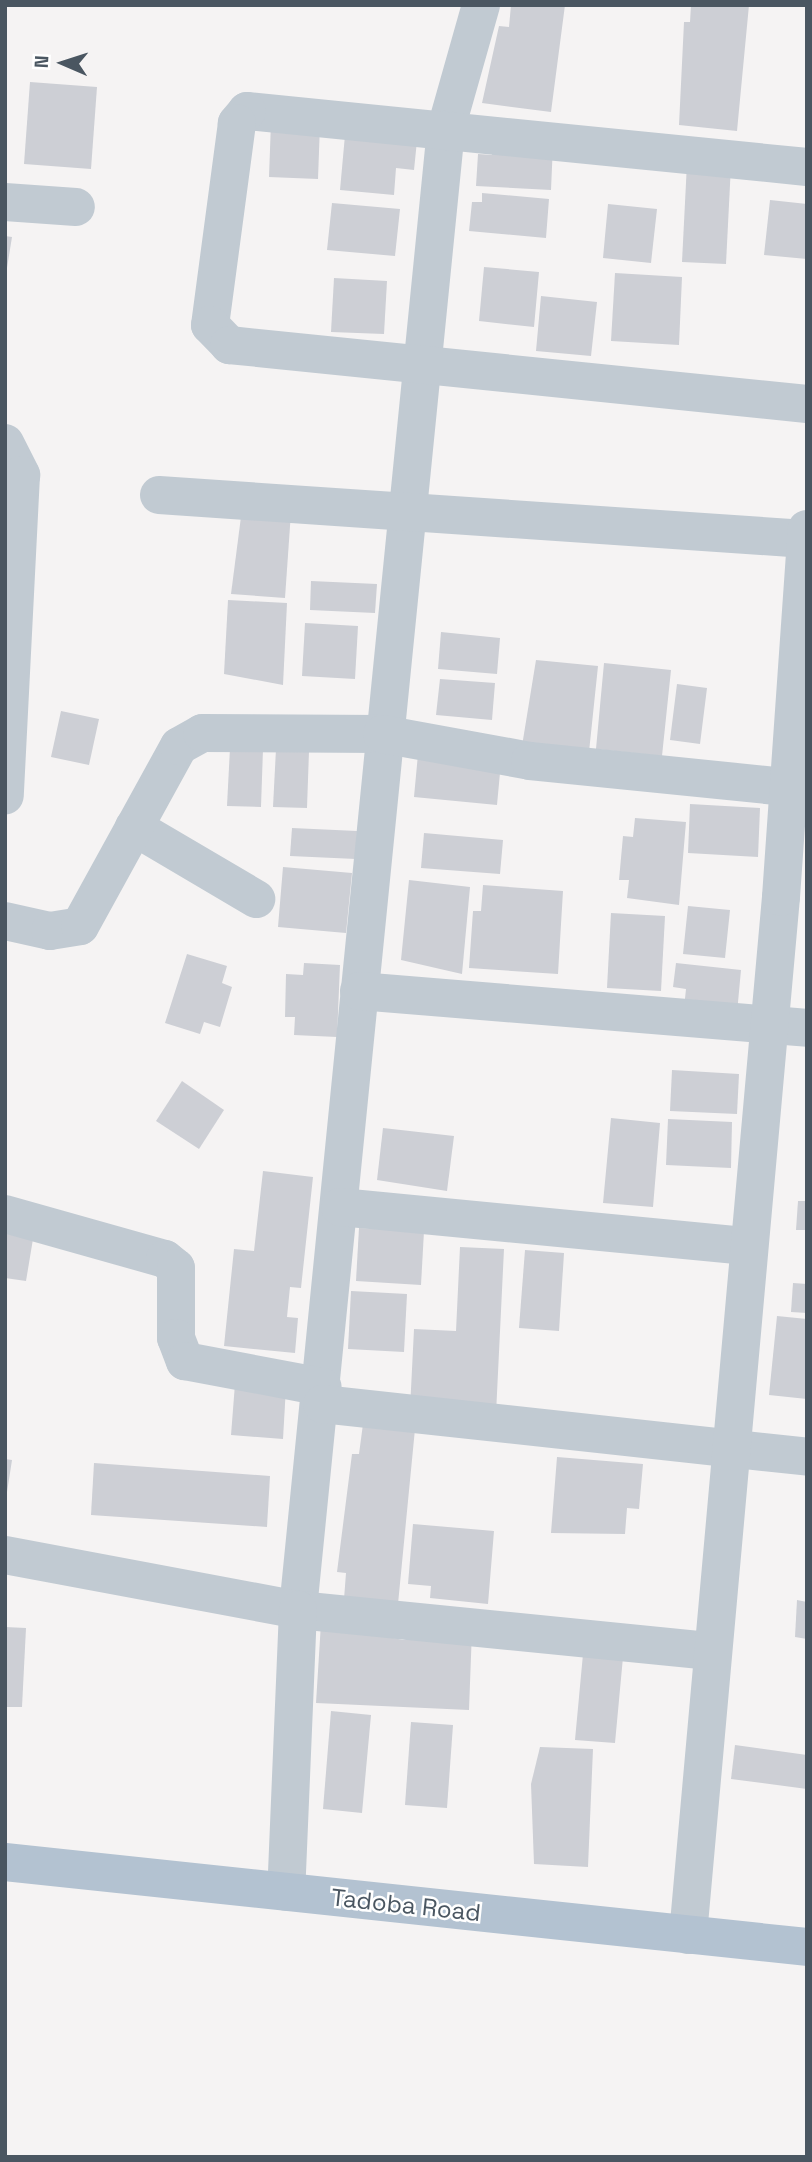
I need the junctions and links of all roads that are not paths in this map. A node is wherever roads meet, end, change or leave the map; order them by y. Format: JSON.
{"nodes":[{"id":1,"x":481,"y":5,"type":"edge"},
{"id":2,"x":446,"y":129,"type":"junction"},
{"id":3,"x":807,"y":167,"type":"edge"},
{"id":4,"x":5,"y":202,"type":"edge"},
{"id":5,"x":76,"y":207,"type":"dead end"},
{"id":6,"x":420,"y":364,"type":"junction"},
{"id":7,"x":807,"y":404,"type":"edge"},
{"id":8,"x":5,"y":443,"type":"edge"},
{"id":9,"x":159,"y":495,"type":"dead end"},
{"id":10,"x":405,"y":509,"type":"junction"},
{"id":11,"x":807,"y":529,"type":"edge"},
{"id":12,"x":806,"y":539,"type":"edge"},
{"id":13,"x":800,"y":702,"type":"edge"},
{"id":14,"x":382,"y":734,"type":"junction"},
{"id":15,"x":7,"y":776,"type":"edge"},
{"id":16,"x":788,"y":787,"type":"junction"},
{"id":17,"x":134,"y":827,"type":"junction"},
{"id":18,"x":256,"y":899,"type":"dead end"},
{"id":19,"x":794,"y":899,"type":"edge"},
{"id":20,"x":5,"y":920,"type":"edge"},
{"id":21,"x":359,"y":991,"type":"junction"},
{"id":22,"x":769,"y":1024,"type":"junction"},
{"id":23,"x":807,"y":1028,"type":"edge"},
{"id":24,"x":340,"y":1207,"type":"junction"},
{"id":25,"x":5,"y":1214,"type":"edge"},
{"id":26,"x":747,"y":1246,"type":"junction"},
{"id":27,"x":323,"y":1396,"type":"junction"},
{"id":28,"x":728,"y":1448,"type":"junction"},
{"id":29,"x":807,"y":1457,"type":"edge"},
{"id":30,"x":5,"y":1555,"type":"edge"},
{"id":31,"x":298,"y":1610,"type":"junction"},
{"id":32,"x":711,"y":1651,"type":"junction"},
{"id":33,"x":5,"y":1862,"type":"edge"},
{"id":34,"x":286,"y":1892,"type":"junction"},
{"id":35,"x":688,"y":1935,"type":"junction"},
{"id":36,"x":807,"y":1947,"type":"edge"}],
"edges":[{"from":1,"to":2,"type":"street"},
{"from":2,"to":3,"type":"street"},
{"from":2,"to":6,"type":"street"},
{"from":2,"to":6,"type":"street"},
{"from":4,"to":5,"type":"street"},
{"from":6,"to":7,"type":"street"},
{"from":6,"to":10,"type":"street"},
{"from":8,"to":15,"type":"street"},
{"from":9,"to":10,"type":"street"},
{"from":10,"to":12,"type":"street"},
{"from":10,"to":14,"type":"street"},
{"from":11,"to":12,"type":"street"},
{"from":12,"to":13,"type":"street"},
{"from":13,"to":16,"type":"street"},
{"from":14,"to":16,"type":"street"},
{"from":14,"to":17,"type":"street"},
{"from":14,"to":21,"type":"street"},
{"from":16,"to":19,"type":"street"},
{"from":17,"to":18,"type":"street"},
{"from":17,"to":20,"type":"street"},
{"from":19,"to":22,"type":"street"},
{"from":21,"to":22,"type":"street"},
{"from":21,"to":24,"type":"street"},
{"from":22,"to":23,"type":"street"},
{"from":22,"to":26,"type":"street"},
{"from":24,"to":26,"type":"street"},
{"from":24,"to":27,"type":"street"},
{"from":25,"to":27,"type":"street"},
{"from":26,"to":28,"type":"street"},
{"from":27,"to":28,"type":"street"},
{"from":27,"to":31,"type":"street"},
{"from":28,"to":29,"type":"street"},
{"from":28,"to":32,"type":"street"},
{"from":30,"to":31,"type":"street"},
{"from":31,"to":32,"type":"street"},
{"from":31,"to":34,"type":"street"},
{"from":32,"to":35,"type":"street"},
{"from":33,"to":34,"type":"main road","name":"Tadoba Road"},
{"from":34,"to":35,"type":"main road","name":"Tadoba Road"},
{"from":35,"to":36,"type":"main road","name":"Tadoba Road"}]}
